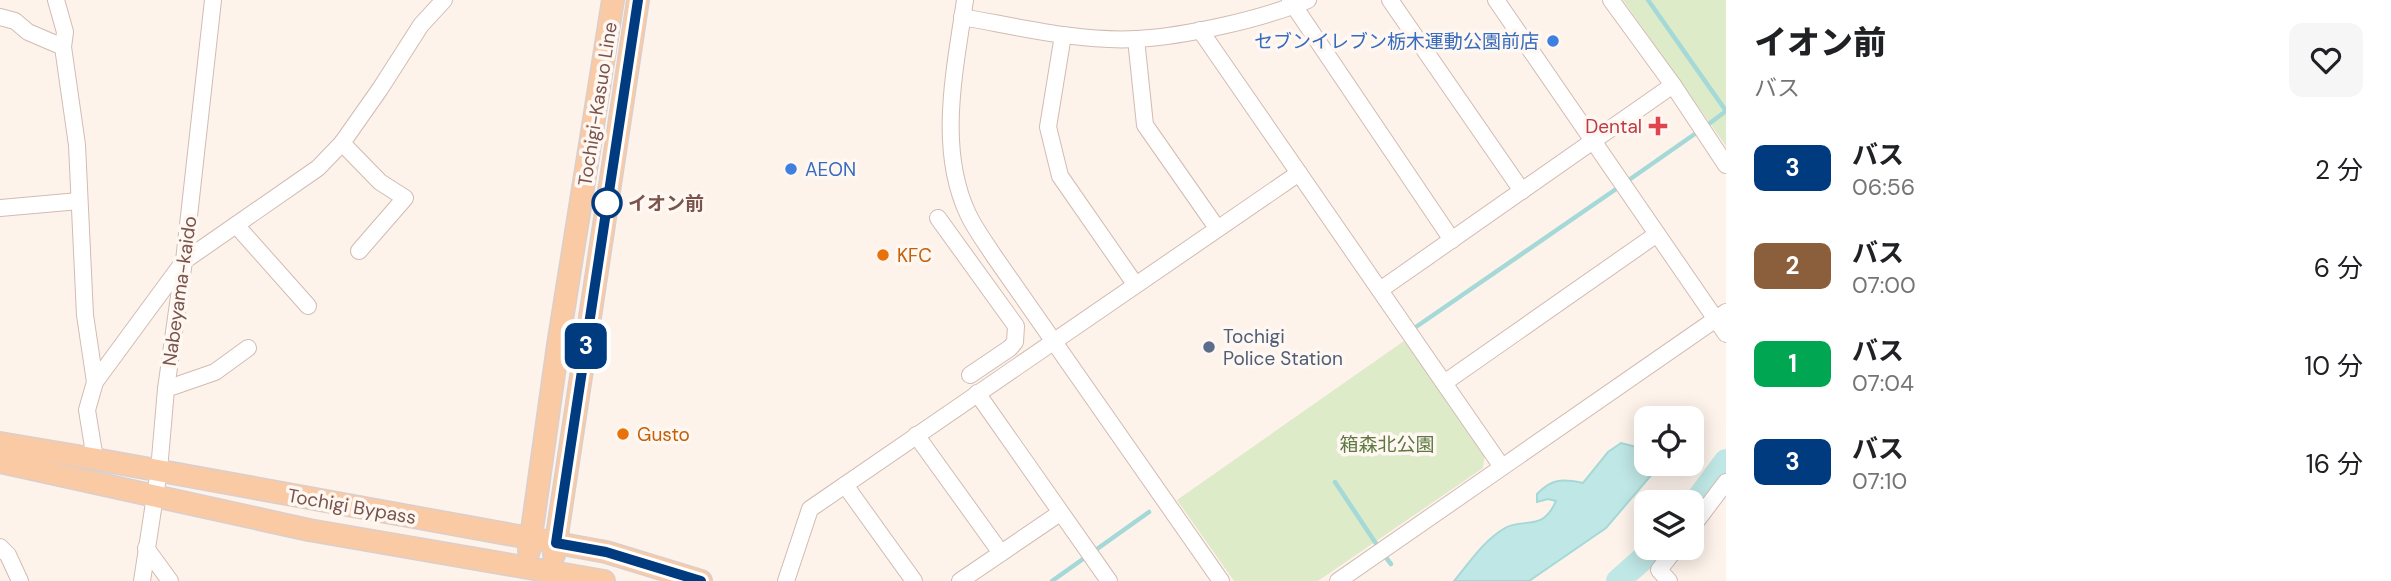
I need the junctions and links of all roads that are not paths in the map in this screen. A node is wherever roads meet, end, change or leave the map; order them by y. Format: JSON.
{"nodes":[{"id":1,"x":56,"y":0,"type":"edge"},
{"id":2,"x":213,"y":0,"type":"edge"},
{"id":3,"x":444,"y":0,"type":"edge"},
{"id":4,"x":613,"y":0,"type":"edge"},
{"id":5,"x":638,"y":0,"type":"edge"},
{"id":6,"x":965,"y":0,"type":"edge"},
{"id":7,"x":1308,"y":0,"type":"edge"},
{"id":8,"x":1390,"y":0,"type":"edge"},
{"id":9,"x":1496,"y":0,"type":"edge"},
{"id":10,"x":1611,"y":0,"type":"edge"},
{"id":11,"x":1291,"y":3,"type":"edge"},
{"id":12,"x":0,"y":17,"type":"edge"},
{"id":13,"x":962,"y":17,"type":"junction"},
{"id":14,"x":1200,"y":30,"type":"junction"},
{"id":15,"x":1063,"y":35,"type":"junction"},
{"id":16,"x":1136,"y":39,"type":"junction"},
{"id":17,"x":63,"y":47,"type":"junction"},
{"id":18,"x":1673,"y":85,"type":"junction"},
{"id":19,"x":1593,"y":140,"type":"junction"},
{"id":20,"x":342,"y":143,"type":"junction"},
{"id":21,"x":1726,"y":164,"type":"edge"},
{"id":22,"x":1299,"y":173,"type":"junction"},
{"id":23,"x":1522,"y":191,"type":"junction"},
{"id":24,"x":79,"y":201,"type":"junction"},
{"id":25,"x":0,"y":208,"type":"edge"},
{"id":26,"x":938,"y":218,"type":"dead end"},
{"id":27,"x":236,"y":225,"type":"junction"},
{"id":28,"x":1217,"y":228,"type":"junction"},
{"id":29,"x":1657,"y":234,"type":"junction"},
{"id":30,"x":1452,"y":240,"type":"junction"},
{"id":31,"x":359,"y":251,"type":"dead end"},
{"id":32,"x":184,"y":261,"type":"junction"},
{"id":33,"x":1135,"y":284,"type":"junction"},
{"id":34,"x":1380,"y":290,"type":"junction"},
{"id":35,"x":308,"y":306,"type":"dead end"},
{"id":36,"x":1721,"y":315,"type":"edge"},
{"id":37,"x":1726,"y":334,"type":"edge"},
{"id":38,"x":1053,"y":340,"type":"junction"},
{"id":39,"x":248,"y":348,"type":"dead end"},
{"id":40,"x":970,"y":375,"type":"dead end"},
{"id":41,"x":95,"y":382,"type":"junction"},
{"id":42,"x":1444,"y":383,"type":"junction"},
{"id":43,"x":166,"y":389,"type":"junction"},
{"id":44,"x":977,"y":393,"type":"junction"},
{"id":45,"x":916,"y":435,"type":"junction"},
{"id":46,"x":0,"y":443,"type":"edge"},
{"id":47,"x":95,"y":459,"type":"junction"},
{"id":48,"x":0,"y":462,"type":"edge"},
{"id":49,"x":1502,"y":467,"type":"junction"},
{"id":50,"x":159,"y":470,"type":"junction"},
{"id":51,"x":1726,"y":482,"type":"edge"},
{"id":52,"x":845,"y":485,"type":"junction"},
{"id":53,"x":155,"y":495,"type":"junction"},
{"id":54,"x":1704,"y":511,"type":"edge"},
{"id":55,"x":1060,"y":513,"type":"junction"},
{"id":56,"x":531,"y":538,"type":"junction"},
{"id":57,"x":556,"y":543,"type":"junction"},
{"id":58,"x":0,"y":547,"type":"edge"},
{"id":59,"x":146,"y":548,"type":"junction"},
{"id":60,"x":1001,"y":553,"type":"junction"},
{"id":61,"x":1667,"y":560,"type":"edge"},
{"id":62,"x":526,"y":574,"type":"edge"},
{"id":63,"x":551,"y":576,"type":"edge"},
{"id":64,"x":20,"y":581,"type":"edge"},
{"id":65,"x":142,"y":581,"type":"edge"},
{"id":66,"x":170,"y":581,"type":"edge"},
{"id":67,"x":604,"y":581,"type":"edge"},
{"id":68,"x":702,"y":581,"type":"edge"},
{"id":69,"x":786,"y":581,"type":"edge"},
{"id":70,"x":914,"y":581,"type":"edge"},
{"id":71,"x":960,"y":581,"type":"edge"},
{"id":72,"x":1109,"y":581,"type":"edge"},
{"id":73,"x":1221,"y":581,"type":"edge"},
{"id":74,"x":1338,"y":581,"type":"edge"},
{"id":75,"x":1669,"y":581,"type":"edge"}],
"edges":[{"from":1,"to":17,"type":"street"},
{"from":2,"to":32,"type":"street","name":"Nabeyama-kaido"},
{"from":3,"to":20,"type":"street"},
{"from":4,"to":56,"type":"main road","name":"Tochigi-Kasuo Line"},
{"from":5,"to":57,"type":"main road","name":"Tochigi-Kasuo Line"},
{"from":6,"to":13,"type":"street"},
{"from":7,"to":11,"type":"street"},
{"from":8,"to":23,"type":"street"},
{"from":9,"to":19,"type":"street"},
{"from":10,"to":18,"type":"street"},
{"from":11,"to":14,"type":"street"},
{"from":11,"to":30,"type":"street"},
{"from":12,"to":17,"type":"street"},
{"from":13,"to":15,"type":"street"},
{"from":13,"to":38,"type":"street"},
{"from":14,"to":16,"type":"street"},
{"from":14,"to":22,"type":"street"},
{"from":15,"to":16,"type":"street"},
{"from":15,"to":33,"type":"street"},
{"from":16,"to":28,"type":"street"},
{"from":17,"to":24,"type":"street"},
{"from":18,"to":19,"type":"street"},
{"from":18,"to":21,"type":"street"},
{"from":19,"to":23,"type":"street"},
{"from":19,"to":29,"type":"street"},
{"from":20,"to":27,"type":"street"},
{"from":20,"to":31,"type":"street"},
{"from":22,"to":28,"type":"street"},
{"from":22,"to":34,"type":"street"},
{"from":23,"to":30,"type":"street"},
{"from":24,"to":25,"type":"street"},
{"from":24,"to":41,"type":"street"},
{"from":26,"to":40,"type":"street"},
{"from":27,"to":32,"type":"street"},
{"from":27,"to":35,"type":"street"},
{"from":28,"to":33,"type":"street"},
{"from":29,"to":36,"type":"street"},
{"from":29,"to":42,"type":"street"},
{"from":30,"to":34,"type":"street"},
{"from":32,"to":41,"type":"street"},
{"from":32,"to":43,"type":"street","name":"Nabeyama-kaido"},
{"from":33,"to":38,"type":"street"},
{"from":34,"to":42,"type":"street"},
{"from":36,"to":37,"type":"street"},
{"from":36,"to":49,"type":"street"},
{"from":38,"to":44,"type":"street"},
{"from":38,"to":73,"type":"street"},
{"from":39,"to":43,"type":"street"},
{"from":41,"to":47,"type":"street"},
{"from":42,"to":49,"type":"street"},
{"from":43,"to":50,"type":"street","name":"Nabeyama-kaido"},
{"from":44,"to":45,"type":"street"},
{"from":44,"to":55,"type":"street"},
{"from":45,"to":52,"type":"street"},
{"from":45,"to":60,"type":"street"},
{"from":46,"to":47,"type":"main road","name":"Tochigi Bypass"},
{"from":47,"to":50,"type":"main road","name":"Tochigi Bypass"},
{"from":48,"to":53,"type":"main road","name":"Tochigi Bypass"},
{"from":49,"to":74,"type":"street"},
{"from":50,"to":53,"type":"street","name":"Nabeyama-kaido"},
{"from":50,"to":56,"type":"main road","name":"Tochigi Bypass"},
{"from":51,"to":54,"type":"street"},
{"from":52,"to":69,"type":"street"},
{"from":52,"to":70,"type":"street"},
{"from":53,"to":59,"type":"street","name":"Nabeyama-kaido"},
{"from":53,"to":62,"type":"main road","name":"Tochigi Bypass"},
{"from":55,"to":60,"type":"street"},
{"from":55,"to":72,"type":"street"},
{"from":56,"to":57,"type":"main road","name":"Tochigi Bypass"},
{"from":56,"to":62,"type":"main road","name":"Tochigi-Kasuo Line"},
{"from":57,"to":63,"type":"main road","name":"Tochigi-Kasuo Line"},
{"from":57,"to":68,"type":"main road","name":"Tochigi Bypass"},
{"from":58,"to":64,"type":"street"},
{"from":59,"to":65,"type":"street","name":"Nabeyama-kaido"},
{"from":59,"to":66,"type":"street"},
{"from":60,"to":71,"type":"street"},
{"from":61,"to":75,"type":"street"},
{"from":62,"to":63,"type":"main road","name":"Tochigi Bypass"},
{"from":63,"to":67,"type":"main road","name":"Tochigi Bypass"}]}
